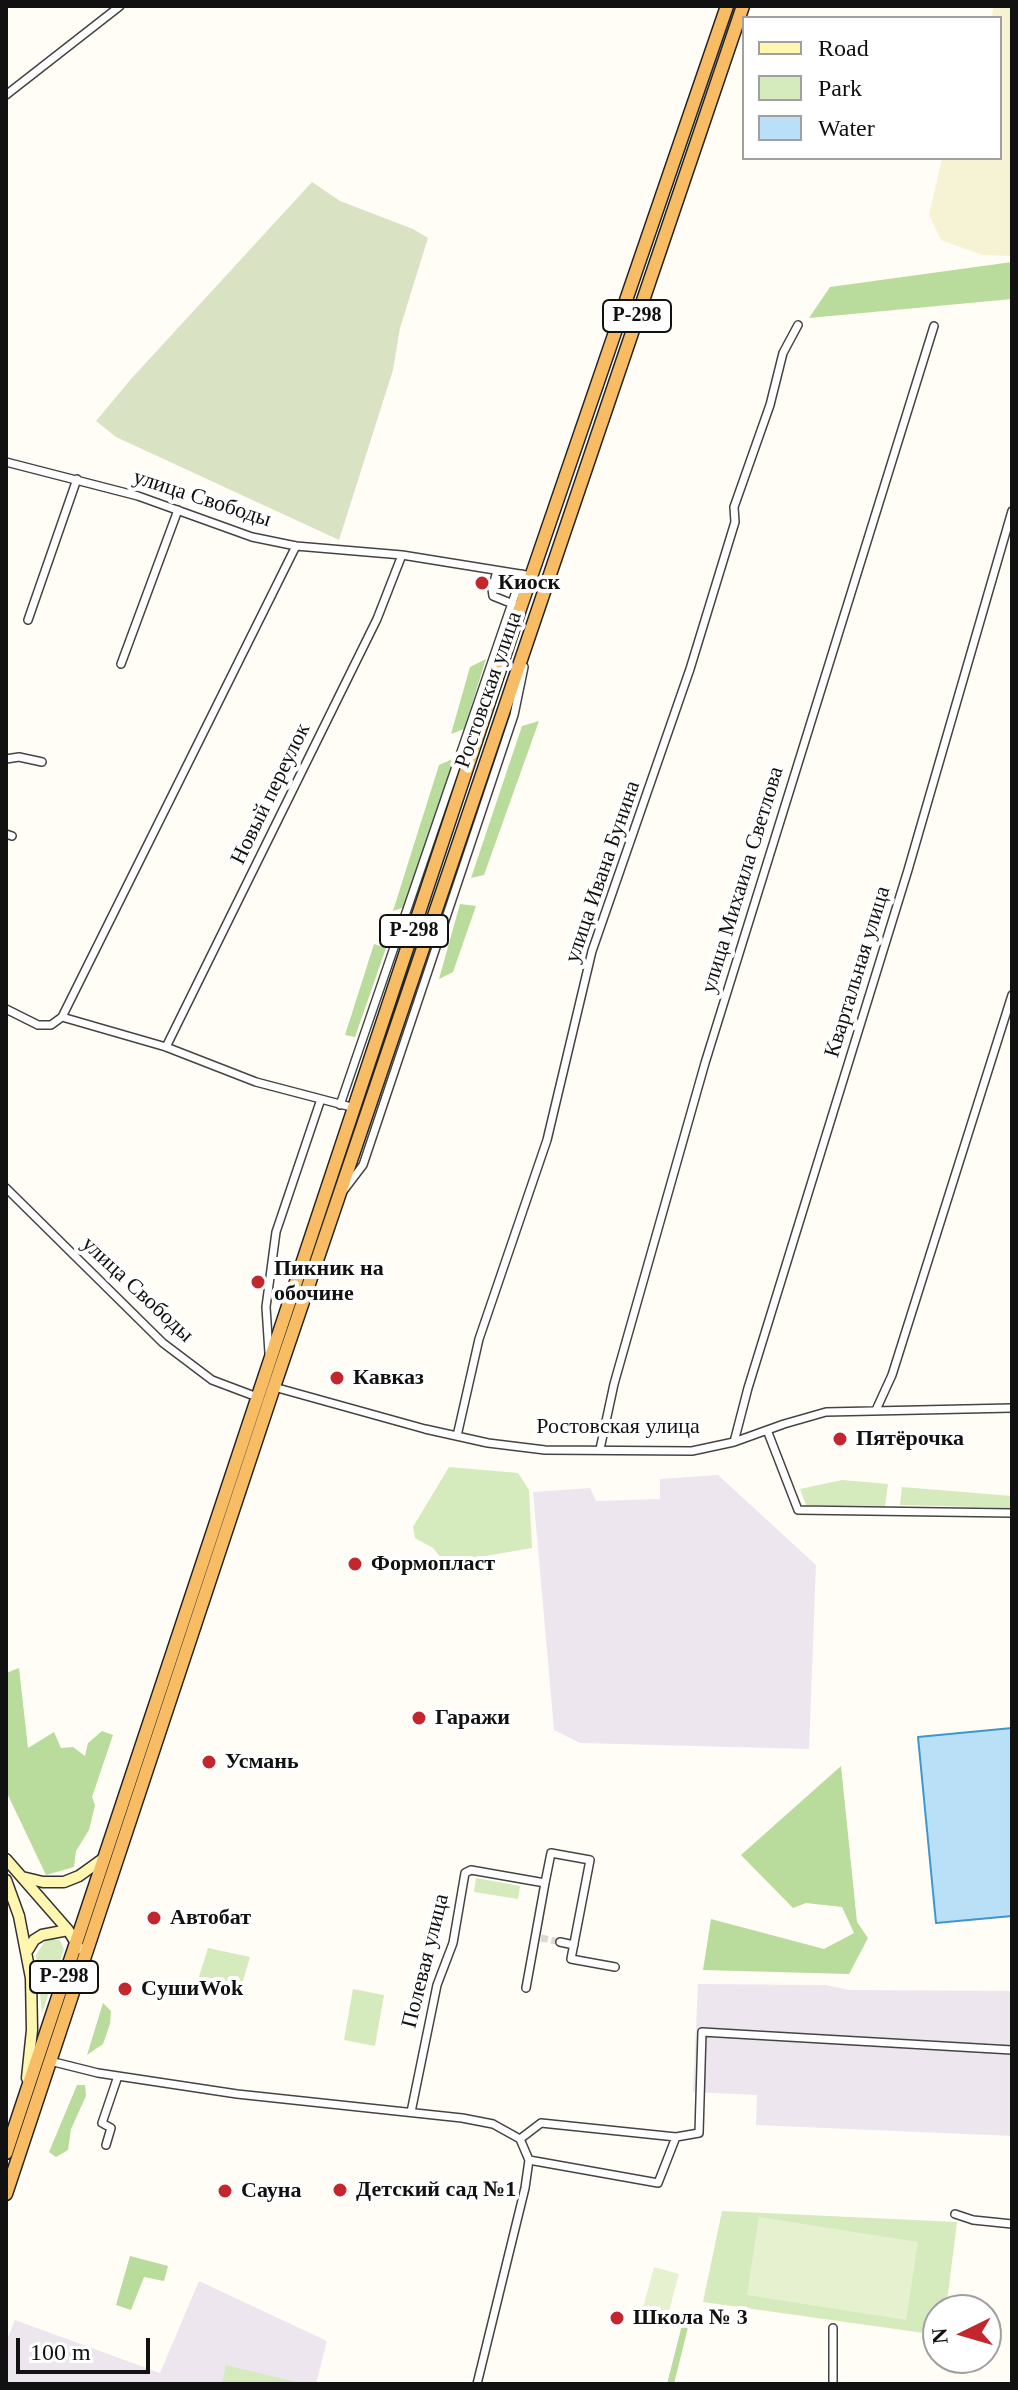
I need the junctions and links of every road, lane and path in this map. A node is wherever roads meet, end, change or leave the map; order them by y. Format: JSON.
{"nodes":[{"id":1,"x":120,"y":6,"type":"edge"},
{"id":2,"x":727,"y":6,"type":"edge"},
{"id":3,"x":743,"y":6,"type":"edge"},
{"id":4,"x":6,"y":95,"type":"edge"},
{"id":5,"x":798,"y":325,"type":"dead end"},
{"id":6,"x":934,"y":326,"type":"dead end"},
{"id":7,"x":6,"y":462,"type":"edge"},
{"id":8,"x":77,"y":479,"type":"junction"},
{"id":9,"x":178,"y":510,"type":"junction"},
{"id":10,"x":1012,"y":511,"type":"edge"},
{"id":11,"x":296,"y":546,"type":"junction"},
{"id":12,"x":402,"y":555,"type":"junction"},
{"id":13,"x":497,"y":571,"type":"junction"},
{"id":14,"x":527,"y":575,"type":"junction"},
{"id":15,"x":548,"y":580,"type":"junction"},
{"id":16,"x":513,"y":604,"type":"junction"},
{"id":17,"x":28,"y":620,"type":"dead end"},
{"id":18,"x":121,"y":664,"type":"dead end"},
{"id":19,"x":6,"y":759,"type":"edge"},
{"id":20,"x":42,"y":762,"type":"dead end"},
{"id":21,"x":1012,"y":995,"type":"edge"},
{"id":22,"x":6,"y":1009,"type":"edge"},
{"id":23,"x":62,"y":1017,"type":"junction"},
{"id":24,"x":166,"y":1047,"type":"junction"},
{"id":25,"x":321,"y":1099,"type":"junction"},
{"id":26,"x":340,"y":1105,"type":"junction"},
{"id":27,"x":355,"y":1109,"type":"junction"},
{"id":28,"x":6,"y":1188,"type":"edge"},
{"id":29,"x":270,"y":1358,"type":"junction"},
{"id":30,"x":274,"y":1387,"type":"junction"},
{"id":31,"x":257,"y":1397,"type":"junction"},
{"id":32,"x":876,"y":1410,"type":"junction"},
{"id":33,"x":1012,"y":1411,"type":"edge"},
{"id":34,"x":767,"y":1430,"type":"junction"},
{"id":35,"x":457,"y":1436,"type":"junction"},
{"id":36,"x":734,"y":1442,"type":"junction"},
{"id":37,"x":600,"y":1449,"type":"junction"},
{"id":38,"x":1012,"y":1513,"type":"edge"},
{"id":39,"x":104,"y":1858,"type":"junction"},
{"id":40,"x":6,"y":1859,"type":"edge"},
{"id":41,"x":22,"y":1877,"type":"junction"},
{"id":42,"x":6,"y":1880,"type":"edge"},
{"id":43,"x":545,"y":1883,"type":"junction"},
{"id":44,"x":68,"y":1930,"type":"junction"},
{"id":45,"x":76,"y":1941,"type":"junction"},
{"id":46,"x":560,"y":1942,"type":"tunnel mouth"},
{"id":47,"x":574,"y":1945,"type":"junction"},
{"id":48,"x":28,"y":1950,"type":"junction"},
{"id":49,"x":83,"y":1961,"type":"junction"},
{"id":50,"x":615,"y":1967,"type":"dead end"},
{"id":51,"x":526,"y":1988,"type":"dead end"},
{"id":52,"x":1012,"y":2050,"type":"edge"},
{"id":53,"x":50,"y":2061,"type":"junction"},
{"id":54,"x":118,"y":2076,"type":"junction"},
{"id":55,"x":25,"y":2097,"type":"junction"},
{"id":56,"x":411,"y":2112,"type":"junction"},
{"id":57,"x":676,"y":2137,"type":"junction"},
{"id":58,"x":520,"y":2139,"type":"junction"},
{"id":59,"x":106,"y":2145,"type":"dead end"},
{"id":60,"x":6,"y":2153,"type":"edge"},
{"id":61,"x":529,"y":2160,"type":"junction"},
{"id":62,"x":6,"y":2194,"type":"edge"},
{"id":63,"x":955,"y":2214,"type":"dead end"},
{"id":64,"x":1012,"y":2224,"type":"edge"},
{"id":65,"x":833,"y":2328,"type":"dead end"},
{"id":66,"x":477,"y":2384,"type":"edge"},
{"id":67,"x":833,"y":2384,"type":"edge"}],
"edges":[{"from":1,"to":4,"type":"street"},
{"from":2,"to":14,"type":"highway","name":"Ростовская улица","number":"Р-298"},
{"from":3,"to":15,"type":"highway","name":"Ростовская улица","number":"Р-298"},
{"from":5,"to":35,"type":"street","name":"улица Ивана Бунина"},
{"from":6,"to":37,"type":"street","name":"улица Михаила Светлова"},
{"from":7,"to":8,"type":"street","name":"улица Свободы"},
{"from":8,"to":9,"type":"street","name":"улица Свободы"},
{"from":8,"to":17,"type":"street"},
{"from":9,"to":11,"type":"street","name":"улица Свободы"},
{"from":9,"to":18,"type":"street"},
{"from":10,"to":36,"type":"street","name":"Квартальная улица"},
{"from":11,"to":12,"type":"street","name":"улица Свободы"},
{"from":11,"to":23,"type":"street"},
{"from":12,"to":13,"type":"street","name":"улица Свободы"},
{"from":12,"to":24,"type":"street","name":"Новый переулок"},
{"from":13,"to":14,"type":"street","name":"улица Свободы"},
{"from":13,"to":16,"type":"street"},
{"from":14,"to":15,"type":"highway"},
{"from":14,"to":16,"type":"street"},
{"from":14,"to":27,"type":"highway","name":"Ростовская улица","number":"Р-298"},
{"from":15,"to":30,"type":"highway","name":"Ростовская улица","number":"Р-298"},
{"from":16,"to":26,"type":"street"},
{"from":19,"to":20,"type":"street"},
{"from":21,"to":32,"type":"street"},
{"from":22,"to":23,"type":"street"},
{"from":23,"to":24,"type":"street"},
{"from":24,"to":25,"type":"street"},
{"from":25,"to":26,"type":"street"},
{"from":25,"to":29,"type":"street","name":"Ростовская улица"},
{"from":26,"to":27,"type":"street"},
{"from":27,"to":29,"type":"highway","name":"Ростовская улица","number":"Р-298"},
{"from":28,"to":31,"type":"street","name":"улица Свободы"},
{"from":29,"to":31,"type":"highway","name":"Ростовская улица","number":"Р-298"},
{"from":30,"to":35,"type":"street","name":"Ростовская улица"},
{"from":30,"to":49,"type":"highway","name":"Ростовская улица","number":"Р-298"},
{"from":31,"to":39,"type":"highway","name":"Ростовская улица","number":"Р-298"},
{"from":32,"to":33,"type":"street","name":"Ростовская улица"},
{"from":32,"to":34,"type":"street","name":"Ростовская улица"},
{"from":34,"to":36,"type":"street","name":"Ростовская улица"},
{"from":34,"to":38,"type":"street"},
{"from":35,"to":37,"type":"street","name":"Ростовская улица"},
{"from":36,"to":37,"type":"street","name":"Ростовская улица"},
{"from":39,"to":41,"type":"main road"},
{"from":39,"to":45,"type":"highway","number":"Р-298"},
{"from":40,"to":41,"type":"main road"},
{"from":41,"to":44,"type":"main road"},
{"from":42,"to":48,"type":"main road"},
{"from":43,"to":47,"type":"street"},
{"from":43,"to":51,"type":"street"},
{"from":43,"to":56,"type":"street","name":"Полевая улица"},
{"from":44,"to":45,"type":"main road"},
{"from":44,"to":48,"type":"main road"},
{"from":45,"to":49,"type":"main road"},
{"from":45,"to":55,"type":"highway","number":"Р-298"},
{"from":46,"to":47,"type":"street"},
{"from":47,"to":50,"type":"street"},
{"from":48,"to":55,"type":"main road"},
{"from":49,"to":53,"type":"highway","number":"Р-298"},
{"from":52,"to":57,"type":"street"},
{"from":53,"to":54,"type":"street"},
{"from":53,"to":62,"type":"highway","number":"Р-298"},
{"from":54,"to":56,"type":"street"},
{"from":54,"to":59,"type":"street"},
{"from":55,"to":60,"type":"highway","number":"Р-298"},
{"from":56,"to":58,"type":"street"},
{"from":57,"to":58,"type":"street"},
{"from":57,"to":61,"type":"street"},
{"from":58,"to":61,"type":"street"},
{"from":61,"to":66,"type":"street"},
{"from":63,"to":64,"type":"street"},
{"from":65,"to":67,"type":"street"}]}
